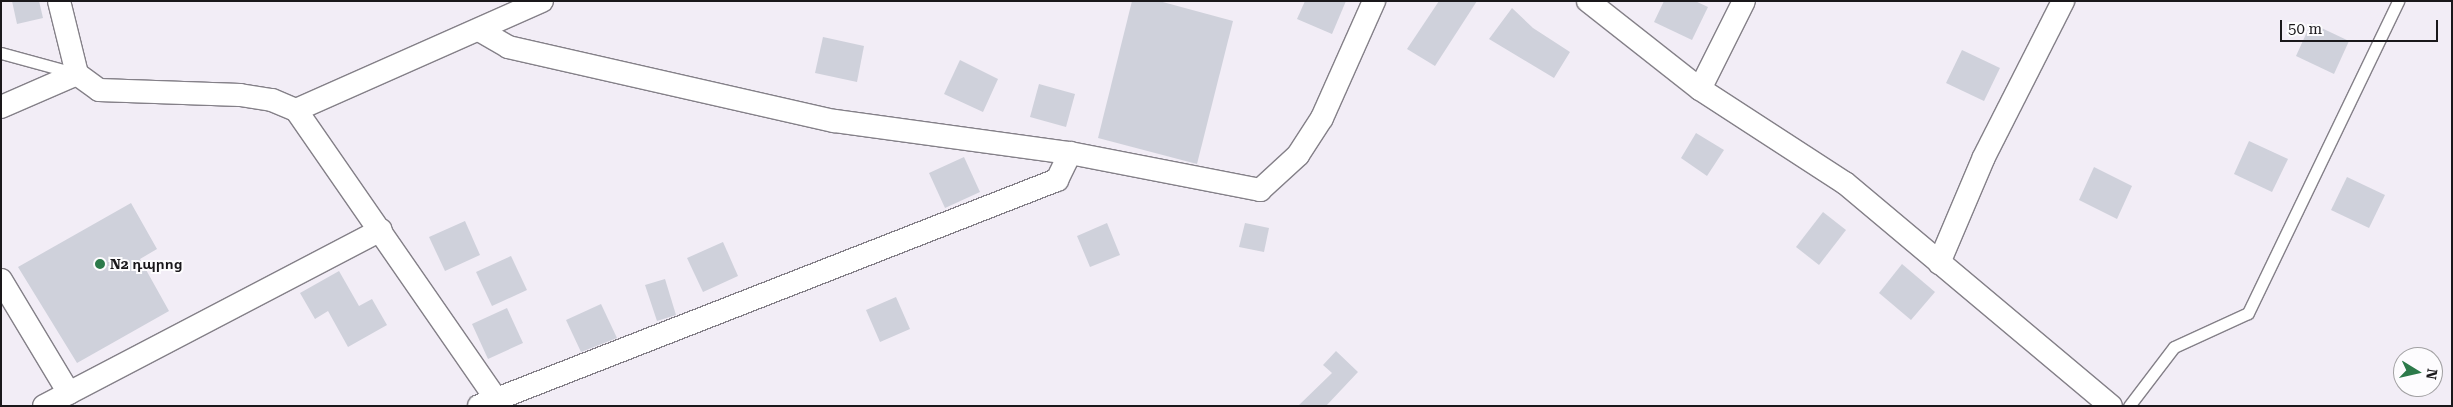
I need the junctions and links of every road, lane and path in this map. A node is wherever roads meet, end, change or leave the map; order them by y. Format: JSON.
{"nodes":[{"id":1,"x":59,"y":1,"type":"edge"},
{"id":2,"x":542,"y":1,"type":"edge"},
{"id":3,"x":1374,"y":1,"type":"edge"},
{"id":4,"x":1588,"y":1,"type":"edge"},
{"id":5,"x":1744,"y":1,"type":"edge"},
{"id":6,"x":2063,"y":1,"type":"edge"},
{"id":7,"x":2398,"y":1,"type":"edge"},
{"id":8,"x":479,"y":30,"type":"junction"},
{"id":9,"x":1,"y":53,"type":"edge"},
{"id":10,"x":77,"y":74,"type":"junction"},
{"id":11,"x":1700,"y":89,"type":"junction"},
{"id":12,"x":1,"y":107,"type":"edge"},
{"id":13,"x":296,"y":110,"type":"junction"},
{"id":14,"x":1070,"y":153,"type":"junction"},
{"id":15,"x":381,"y":230,"type":"junction"},
{"id":16,"x":1939,"y":263,"type":"junction"},
{"id":17,"x":1,"y":280,"type":"edge"},
{"id":18,"x":69,"y":393,"type":"junction"},
{"id":19,"x":492,"y":403,"type":"edge"},
{"id":20,"x":44,"y":406,"type":"edge"},
{"id":21,"x":2111,"y":406,"type":"edge"},
{"id":22,"x":2128,"y":406,"type":"edge"}],
"edges":[{"from":1,"to":10,"type":"street"},
{"from":2,"to":8,"type":"street"},
{"from":3,"to":14,"type":"street"},
{"from":4,"to":11,"type":"street"},
{"from":5,"to":11,"type":"street"},
{"from":6,"to":16,"type":"street"},
{"from":7,"to":22,"type":"lane"},
{"from":8,"to":13,"type":"street"},
{"from":8,"to":14,"type":"street"},
{"from":9,"to":10,"type":"lane"},
{"from":10,"to":12,"type":"street"},
{"from":10,"to":13,"type":"street"},
{"from":11,"to":16,"type":"street"},
{"from":13,"to":15,"type":"street"},
{"from":14,"to":19,"type":"street"},
{"from":15,"to":18,"type":"street"},
{"from":15,"to":19,"type":"street"},
{"from":16,"to":21,"type":"street"},
{"from":17,"to":18,"type":"street"},
{"from":18,"to":20,"type":"street"}]}
